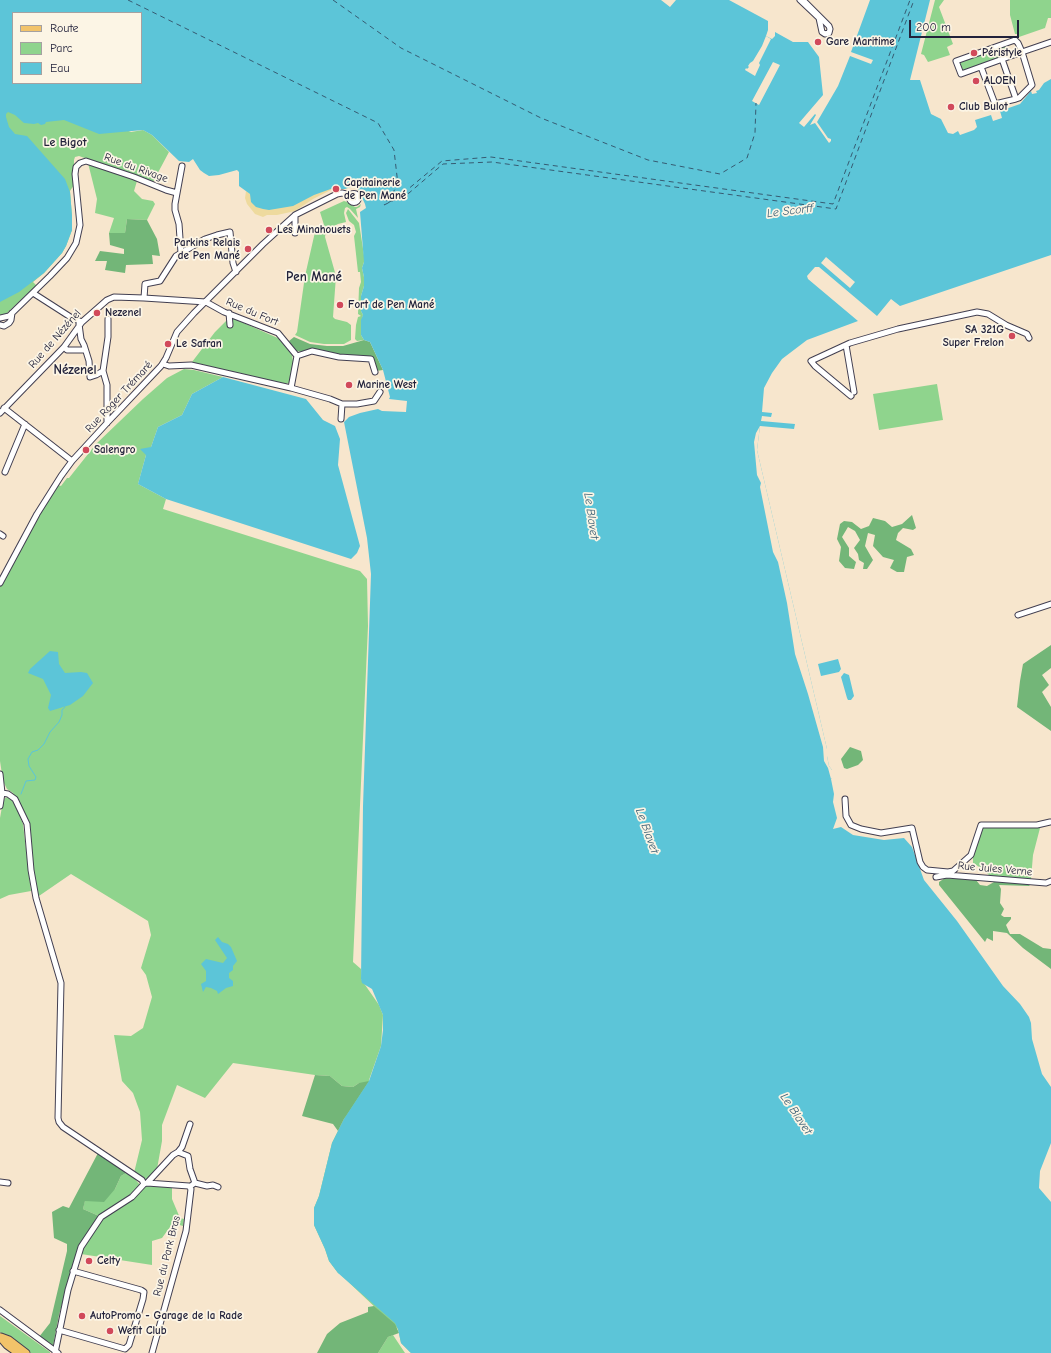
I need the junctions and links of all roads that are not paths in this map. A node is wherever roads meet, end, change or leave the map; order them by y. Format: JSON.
{"nodes":[{"id":1,"x":800,"y":0,"type":"edge"},
{"id":2,"x":803,"y":0,"type":"edge"},
{"id":3,"x":1051,"y":42,"type":"edge"},
{"id":4,"x":1022,"y":52,"type":"junction"},
{"id":5,"x":1002,"y":59,"type":"junction"},
{"id":6,"x":981,"y":67,"type":"junction"},
{"id":7,"x":1016,"y":99,"type":"junction"},
{"id":8,"x":182,"y":166,"type":"dead end"},
{"id":9,"x":177,"y":193,"type":"junction"},
{"id":10,"x":350,"y":195,"type":"dead end"},
{"id":11,"x":295,"y":215,"type":"junction"},
{"id":12,"x":295,"y":233,"type":"dead end"},
{"id":13,"x":182,"y":253,"type":"junction"},
{"id":14,"x":236,"y":272,"type":"junction"},
{"id":15,"x":33,"y":294,"type":"junction"},
{"id":16,"x":144,"y":298,"type":"junction"},
{"id":17,"x":206,"y":302,"type":"junction"},
{"id":18,"x":12,"y":312,"type":"junction"},
{"id":19,"x":229,"y":313,"type":"junction"},
{"id":20,"x":0,"y":318,"type":"edge"},
{"id":21,"x":108,"y":319,"type":"dead end"},
{"id":22,"x":80,"y":323,"type":"junction"},
{"id":23,"x":0,"y":325,"type":"edge"},
{"id":24,"x":230,"y":325,"type":"dead end"},
{"id":25,"x":1029,"y":338,"type":"dead end"},
{"id":26,"x":846,"y":345,"type":"junction"},
{"id":27,"x":64,"y":347,"type":"junction"},
{"id":28,"x":85,"y":350,"type":"junction"},
{"id":29,"x":297,"y":356,"type":"junction"},
{"id":30,"x":162,"y":364,"type":"junction"},
{"id":31,"x":103,"y":371,"type":"junction"},
{"id":32,"x":375,"y":372,"type":"dead end"},
{"id":33,"x":292,"y":388,"type":"junction"},
{"id":34,"x":380,"y":392,"type":"dead end"},
{"id":35,"x":342,"y":404,"type":"junction"},
{"id":36,"x":4,"y":408,"type":"junction"},
{"id":37,"x":0,"y":413,"type":"edge"},
{"id":38,"x":341,"y":419,"type":"dead end"},
{"id":39,"x":107,"y":423,"type":"junction"},
{"id":40,"x":25,"y":424,"type":"junction"},
{"id":41,"x":72,"y":461,"type":"junction"},
{"id":42,"x":5,"y":472,"type":"dead end"},
{"id":43,"x":0,"y":583,"type":"edge"},
{"id":44,"x":1051,"y":604,"type":"edge"},
{"id":45,"x":1018,"y":615,"type":"dead end"},
{"id":46,"x":0,"y":774,"type":"edge"},
{"id":47,"x":2,"y":793,"type":"junction"},
{"id":48,"x":845,"y":799,"type":"dead end"},
{"id":49,"x":0,"y":806,"type":"edge"},
{"id":50,"x":1050,"y":822,"type":"dead end"},
{"id":51,"x":936,"y":877,"type":"dead end"},
{"id":52,"x":1051,"y":881,"type":"edge"},
{"id":53,"x":190,"y":1124,"type":"dead end"},
{"id":54,"x":178,"y":1152,"type":"junction"},
{"id":55,"x":0,"y":1182,"type":"edge"},
{"id":56,"x":8,"y":1183,"type":"dead end"},
{"id":57,"x":145,"y":1184,"type":"junction"},
{"id":58,"x":192,"y":1185,"type":"junction"},
{"id":59,"x":218,"y":1187,"type":"dead end"},
{"id":60,"x":73,"y":1271,"type":"junction"},
{"id":61,"x":0,"y":1310,"type":"edge"},
{"id":62,"x":59,"y":1330,"type":"junction"},
{"id":63,"x":0,"y":1337,"type":"edge"},
{"id":64,"x":55,"y":1352,"type":"edge"},
{"id":65,"x":14,"y":1353,"type":"edge"},
{"id":66,"x":18,"y":1353,"type":"edge"},
{"id":67,"x":22,"y":1353,"type":"edge"},
{"id":68,"x":26,"y":1353,"type":"edge"},
{"id":69,"x":152,"y":1353,"type":"edge"}],
"edges":[{"from":1,"to":2,"type":"street"},
{"from":3,"to":4,"type":"street"},
{"from":4,"to":5,"type":"street"},
{"from":4,"to":6,"type":"street"},
{"from":4,"to":7,"type":"street"},
{"from":5,"to":6,"type":"street"},
{"from":5,"to":7,"type":"street"},
{"from":6,"to":7,"type":"street"},
{"from":8,"to":9,"type":"street"},
{"from":9,"to":13,"type":"street"},
{"from":9,"to":15,"type":"street","name":"Rue du Rivage"},
{"from":10,"to":11,"type":"street","name":"Rue Roger Trémaré"},
{"from":11,"to":12,"type":"street"},
{"from":11,"to":14,"type":"street","name":"Rue Roger Trémaré"},
{"from":13,"to":14,"type":"street"},
{"from":13,"to":16,"type":"street"},
{"from":14,"to":17,"type":"street","name":"Rue Roger Trémaré"},
{"from":15,"to":18,"type":"street","name":"Rue du Rivage"},
{"from":15,"to":22,"type":"street"},
{"from":16,"to":17,"type":"street","name":"Rue de Nézénel"},
{"from":16,"to":22,"type":"street","name":"Rue de Nézénel"},
{"from":17,"to":19,"type":"street","name":"Rue du Fort"},
{"from":17,"to":30,"type":"street","name":"Rue Roger Trémaré"},
{"from":18,"to":20,"type":"street"},
{"from":18,"to":23,"type":"street"},
{"from":19,"to":24,"type":"street"},
{"from":19,"to":29,"type":"street","name":"Rue du Fort"},
{"from":21,"to":31,"type":"street"},
{"from":22,"to":27,"type":"street","name":"Rue de Nézénel"},
{"from":22,"to":28,"type":"street"},
{"from":25,"to":26,"type":"street"},
{"from":26,"to":26,"type":"street"},
{"from":27,"to":28,"type":"street"},
{"from":27,"to":36,"type":"street","name":"Rue de Nézénel"},
{"from":28,"to":31,"type":"street"},
{"from":29,"to":32,"type":"street"},
{"from":29,"to":33,"type":"street"},
{"from":30,"to":33,"type":"street"},
{"from":30,"to":39,"type":"street","name":"Rue Roger Trémaré"},
{"from":31,"to":39,"type":"street"},
{"from":33,"to":35,"type":"street"},
{"from":34,"to":35,"type":"street"},
{"from":35,"to":38,"type":"street"},
{"from":36,"to":37,"type":"street","name":"Rue de Nézénel"},
{"from":36,"to":40,"type":"street"},
{"from":39,"to":41,"type":"street","name":"Rue Roger Trémaré"},
{"from":40,"to":41,"type":"street"},
{"from":40,"to":42,"type":"street"},
{"from":41,"to":43,"type":"street","name":"Rue Roger Trémaré"},
{"from":44,"to":45,"type":"street"},
{"from":46,"to":47,"type":"street"},
{"from":47,"to":49,"type":"street"},
{"from":47,"to":57,"type":"street"},
{"from":48,"to":50,"type":"street"},
{"from":51,"to":52,"type":"street","name":"Rue Jules Verne"},
{"from":53,"to":54,"type":"street"},
{"from":54,"to":57,"type":"street"},
{"from":54,"to":58,"type":"street","name":"Rue du Park Bras"},
{"from":55,"to":56,"type":"street"},
{"from":57,"to":58,"type":"street"},
{"from":57,"to":60,"type":"street"},
{"from":58,"to":59,"type":"street"},
{"from":58,"to":69,"type":"street","name":"Rue du Park Bras"},
{"from":60,"to":62,"type":"street"},
{"from":60,"to":62,"type":"street"},
{"from":61,"to":64,"type":"street"},
{"from":62,"to":64,"type":"street"},
{"from":63,"to":65,"type":"street"},
{"from":63,"to":66,"type":"main road"},
{"from":63,"to":67,"type":"street"},
{"from":63,"to":68,"type":"main road"}]}
